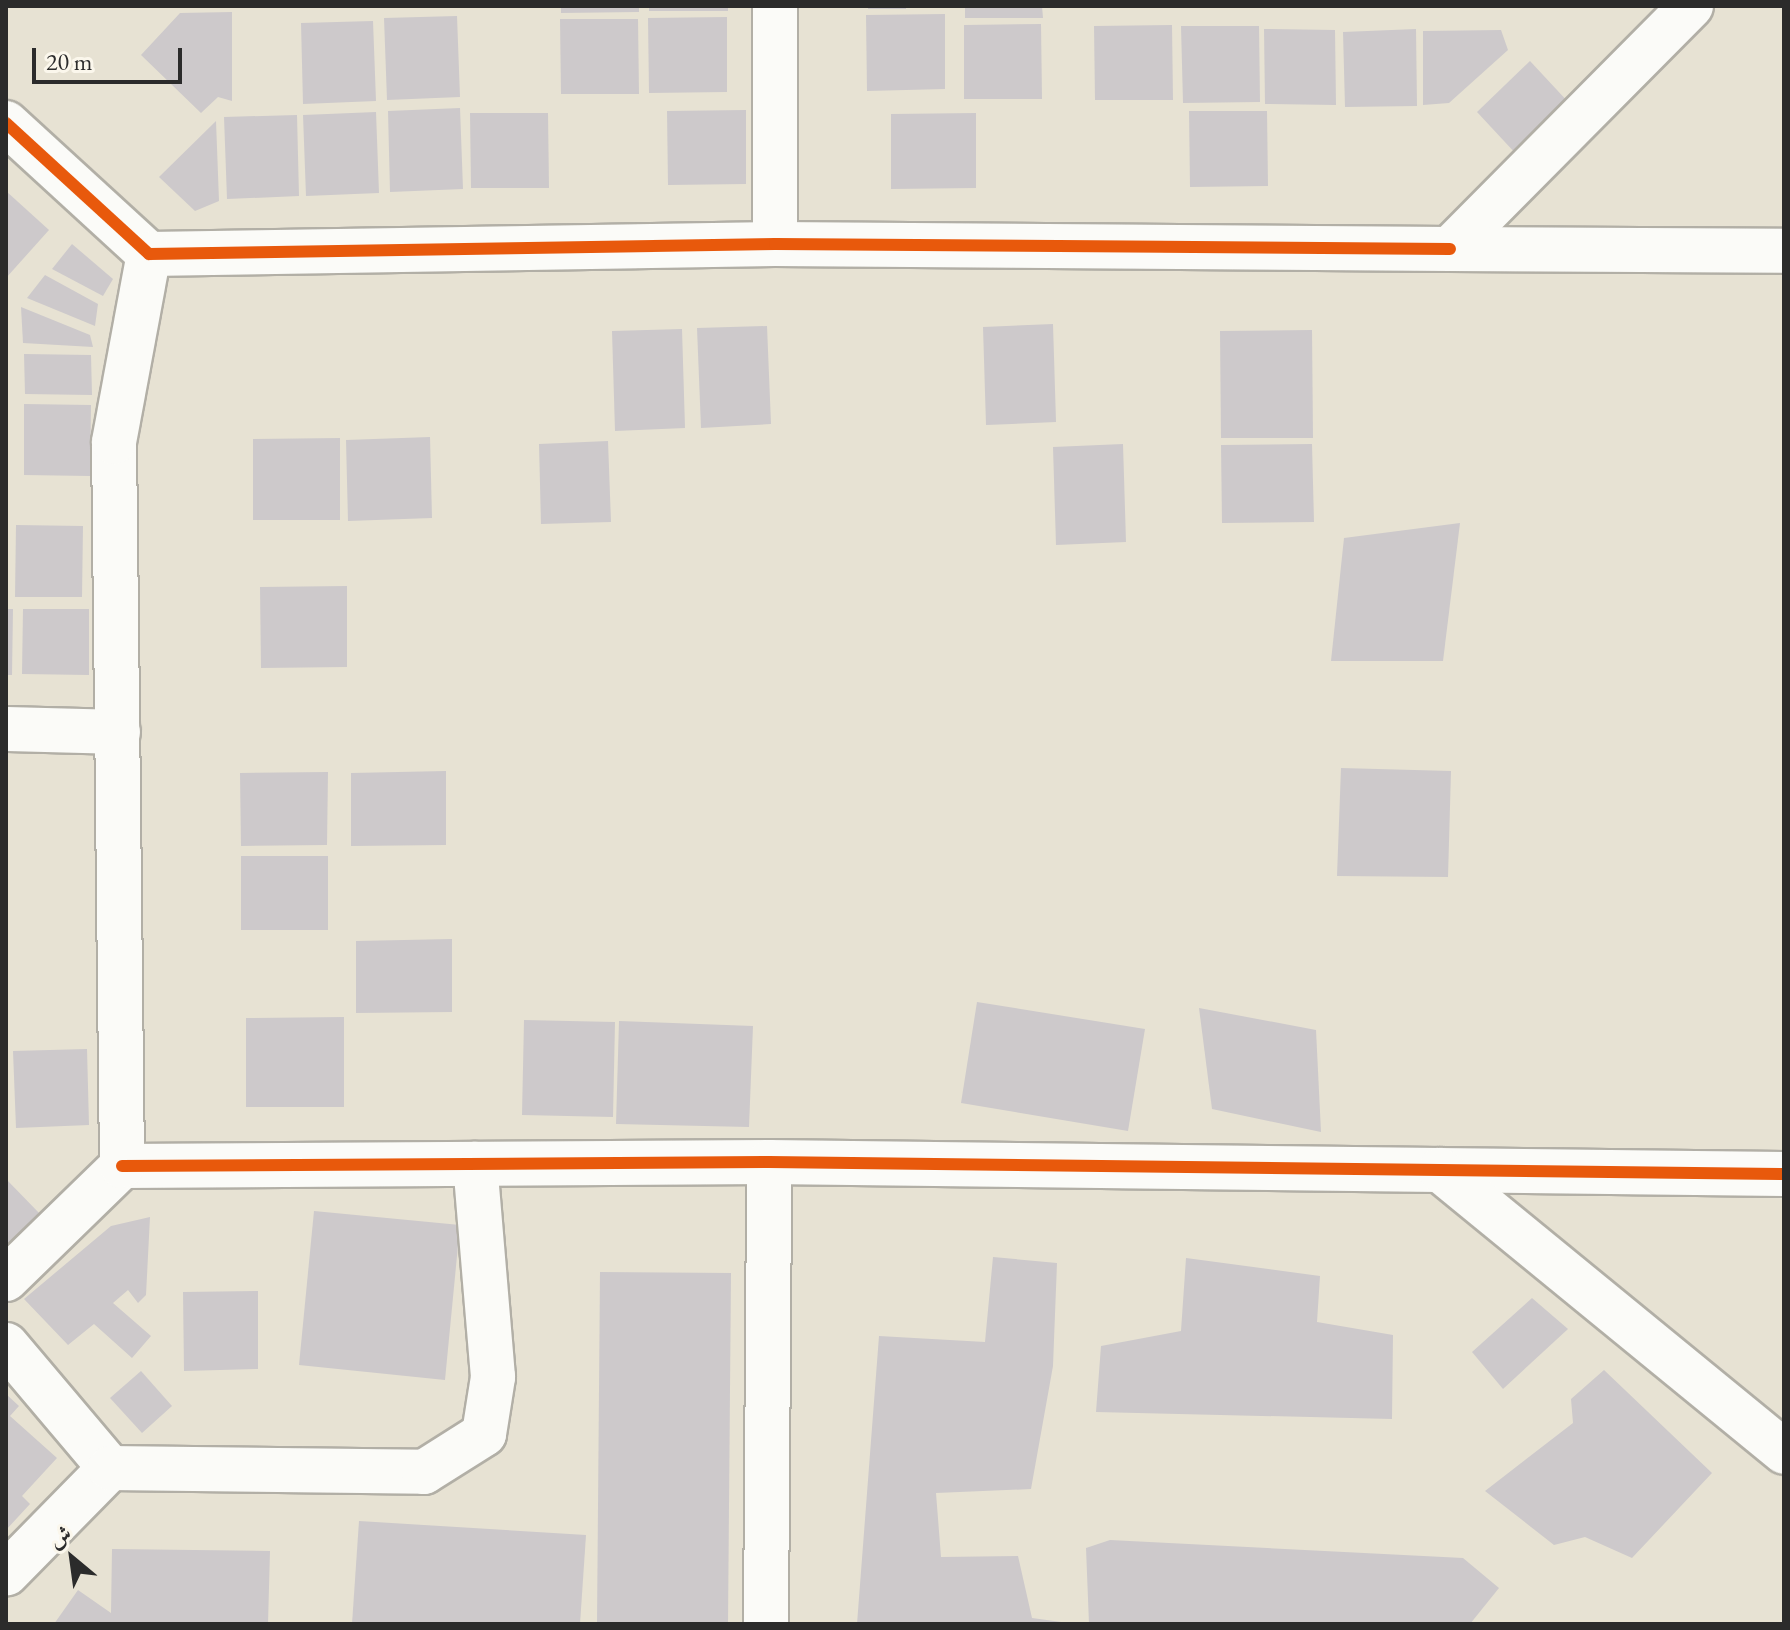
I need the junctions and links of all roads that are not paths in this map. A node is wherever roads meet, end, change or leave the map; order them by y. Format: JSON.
{"nodes":[{"id":1,"x":775,"y":6,"type":"edge"},
{"id":2,"x":1691,"y":6,"type":"edge"},
{"id":3,"x":6,"y":123,"type":"edge"},
{"id":4,"x":775,"y":244,"type":"junction"},
{"id":5,"x":1450,"y":249,"type":"junction"},
{"id":6,"x":1784,"y":251,"type":"edge"},
{"id":7,"x":149,"y":254,"type":"junction"},
{"id":8,"x":6,"y":729,"type":"edge"},
{"id":9,"x":118,"y":732,"type":"junction"},
{"id":10,"x":769,"y":1162,"type":"junction"},
{"id":11,"x":475,"y":1164,"type":"junction"},
{"id":12,"x":122,"y":1166,"type":"junction"},
{"id":13,"x":1440,"y":1170,"type":"junction"},
{"id":14,"x":1784,"y":1174,"type":"edge"},
{"id":15,"x":6,"y":1279,"type":"edge"},
{"id":16,"x":6,"y":1345,"type":"edge"},
{"id":17,"x":1784,"y":1452,"type":"edge"},
{"id":18,"x":110,"y":1468,"type":"junction"},
{"id":19,"x":6,"y":1574,"type":"edge"},
{"id":20,"x":766,"y":1624,"type":"edge"}],
"edges":[{"from":1,"to":4,"type":"street"},
{"from":2,"to":5,"type":"street"},
{"from":3,"to":7,"type":"street"},
{"from":4,"to":5,"type":"street"},
{"from":4,"to":7,"type":"street"},
{"from":5,"to":6,"type":"street"},
{"from":7,"to":9,"type":"street"},
{"from":8,"to":9,"type":"street"},
{"from":9,"to":12,"type":"street"},
{"from":10,"to":11,"type":"street"},
{"from":10,"to":13,"type":"street"},
{"from":10,"to":20,"type":"street"},
{"from":11,"to":12,"type":"street"},
{"from":11,"to":18,"type":"street"},
{"from":12,"to":15,"type":"street"},
{"from":13,"to":14,"type":"street"},
{"from":13,"to":17,"type":"street"},
{"from":16,"to":18,"type":"street"},
{"from":18,"to":19,"type":"street"}]}
